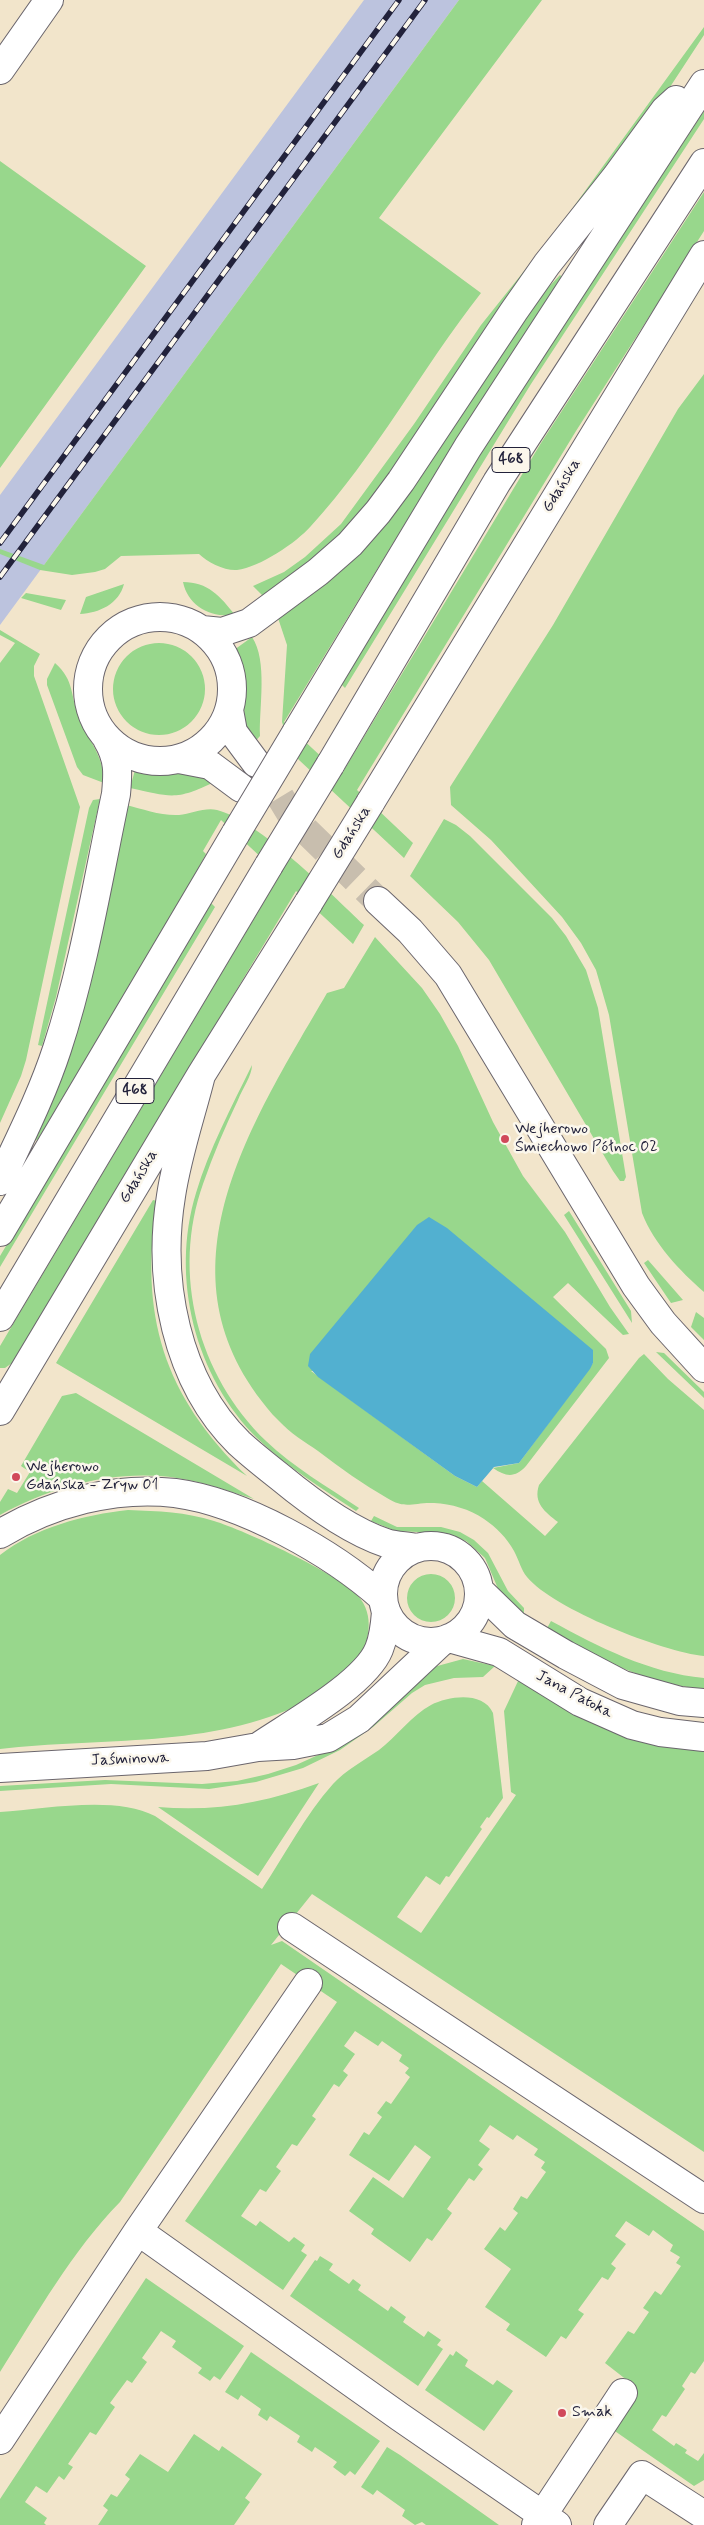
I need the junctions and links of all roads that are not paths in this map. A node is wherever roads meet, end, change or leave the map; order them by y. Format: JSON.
{"nodes":[{"id":1,"x":49,"y":0,"type":"edge"},
{"id":2,"x":0,"y":70,"type":"edge"},
{"id":3,"x":704,"y":76,"type":"edge"},
{"id":4,"x":704,"y":84,"type":"edge"},
{"id":5,"x":704,"y":163,"type":"edge"},
{"id":6,"x":704,"y":255,"type":"edge"},
{"id":7,"x":202,"y":630,"type":"junction"},
{"id":8,"x":229,"y":710,"type":"junction"},
{"id":9,"x":107,"y":739,"type":"junction"},
{"id":10,"x":179,"y":759,"type":"junction"},
{"id":11,"x":256,"y":763,"type":"tunnel mouth"},
{"id":12,"x":241,"y":788,"type":"tunnel mouth"},
{"id":13,"x":378,"y":901,"type":"tunnel mouth"},
{"id":14,"x":201,"y":1075,"type":"junction"},
{"id":15,"x":0,"y":1181,"type":"edge"},
{"id":16,"x":0,"y":1232,"type":"edge"},
{"id":17,"x":0,"y":1317,"type":"edge"},
{"id":18,"x":704,"y":1368,"type":"edge"},
{"id":19,"x":0,"y":1411,"type":"edge"},
{"id":20,"x":0,"y":1534,"type":"edge"},
{"id":21,"x":416,"y":1548,"type":"junction"},
{"id":22,"x":479,"y":1590,"type":"junction"},
{"id":23,"x":384,"y":1605,"type":"junction"},
{"id":24,"x":446,"y":1639,"type":"junction"},
{"id":25,"x":704,"y":1703,"type":"edge"},
{"id":26,"x":704,"y":1737,"type":"edge"},
{"id":27,"x":258,"y":1747,"type":"junction"},
{"id":28,"x":0,"y":1768,"type":"edge"},
{"id":29,"x":292,"y":1927,"type":"dead end"},
{"id":30,"x":308,"y":1983,"type":"dead end"},
{"id":31,"x":704,"y":2199,"type":"edge"},
{"id":32,"x":138,"y":2231,"type":"junction"},
{"id":33,"x":623,"y":2393,"type":"dead end"},
{"id":34,"x":0,"y":2440,"type":"edge"},
{"id":35,"x":701,"y":2507,"type":"edge"},
{"id":36,"x":545,"y":2522,"type":"edge"},
{"id":37,"x":608,"y":2525,"type":"edge"}],
"edges":[{"from":1,"to":2,"type":"main road"},
{"from":3,"to":7,"type":"main road"},
{"from":4,"to":16,"type":"main road","bridge":true},
{"from":5,"to":17,"type":"main road","number":"468","bridge":true},
{"from":6,"to":14,"type":"main road","name":"Gdańska","bridge":true},
{"from":7,"to":8,"type":"main road"},
{"from":7,"to":9,"type":"main road"},
{"from":8,"to":10,"type":"main road"},
{"from":8,"to":11,"type":"main road"},
{"from":9,"to":10,"type":"main road"},
{"from":9,"to":15,"type":"main road"},
{"from":10,"to":12,"type":"main road"},
{"from":13,"to":18,"type":"main road"},
{"from":14,"to":19,"type":"main road","name":"Gdańska"},
{"from":14,"to":21,"type":"main road"},
{"from":20,"to":23,"type":"main road"},
{"from":21,"to":22,"type":"main road"},
{"from":21,"to":23,"type":"main road"},
{"from":22,"to":24,"type":"main road"},
{"from":22,"to":25,"type":"main road","name":"Jana Patoka"},
{"from":23,"to":24,"type":"main road"},
{"from":23,"to":27,"type":"main road","name":"Jaśminowa"},
{"from":24,"to":26,"type":"main road","name":"Jana Patoka"},
{"from":24,"to":27,"type":"main road","name":"Jaśminowa"},
{"from":27,"to":28,"type":"main road","name":"Jaśminowa"},
{"from":29,"to":31,"type":"main road"},
{"from":30,"to":32,"type":"main road"},
{"from":32,"to":34,"type":"main road"},
{"from":32,"to":36,"type":"main road"},
{"from":33,"to":36,"type":"main road"},
{"from":35,"to":37,"type":"main road"}]}
